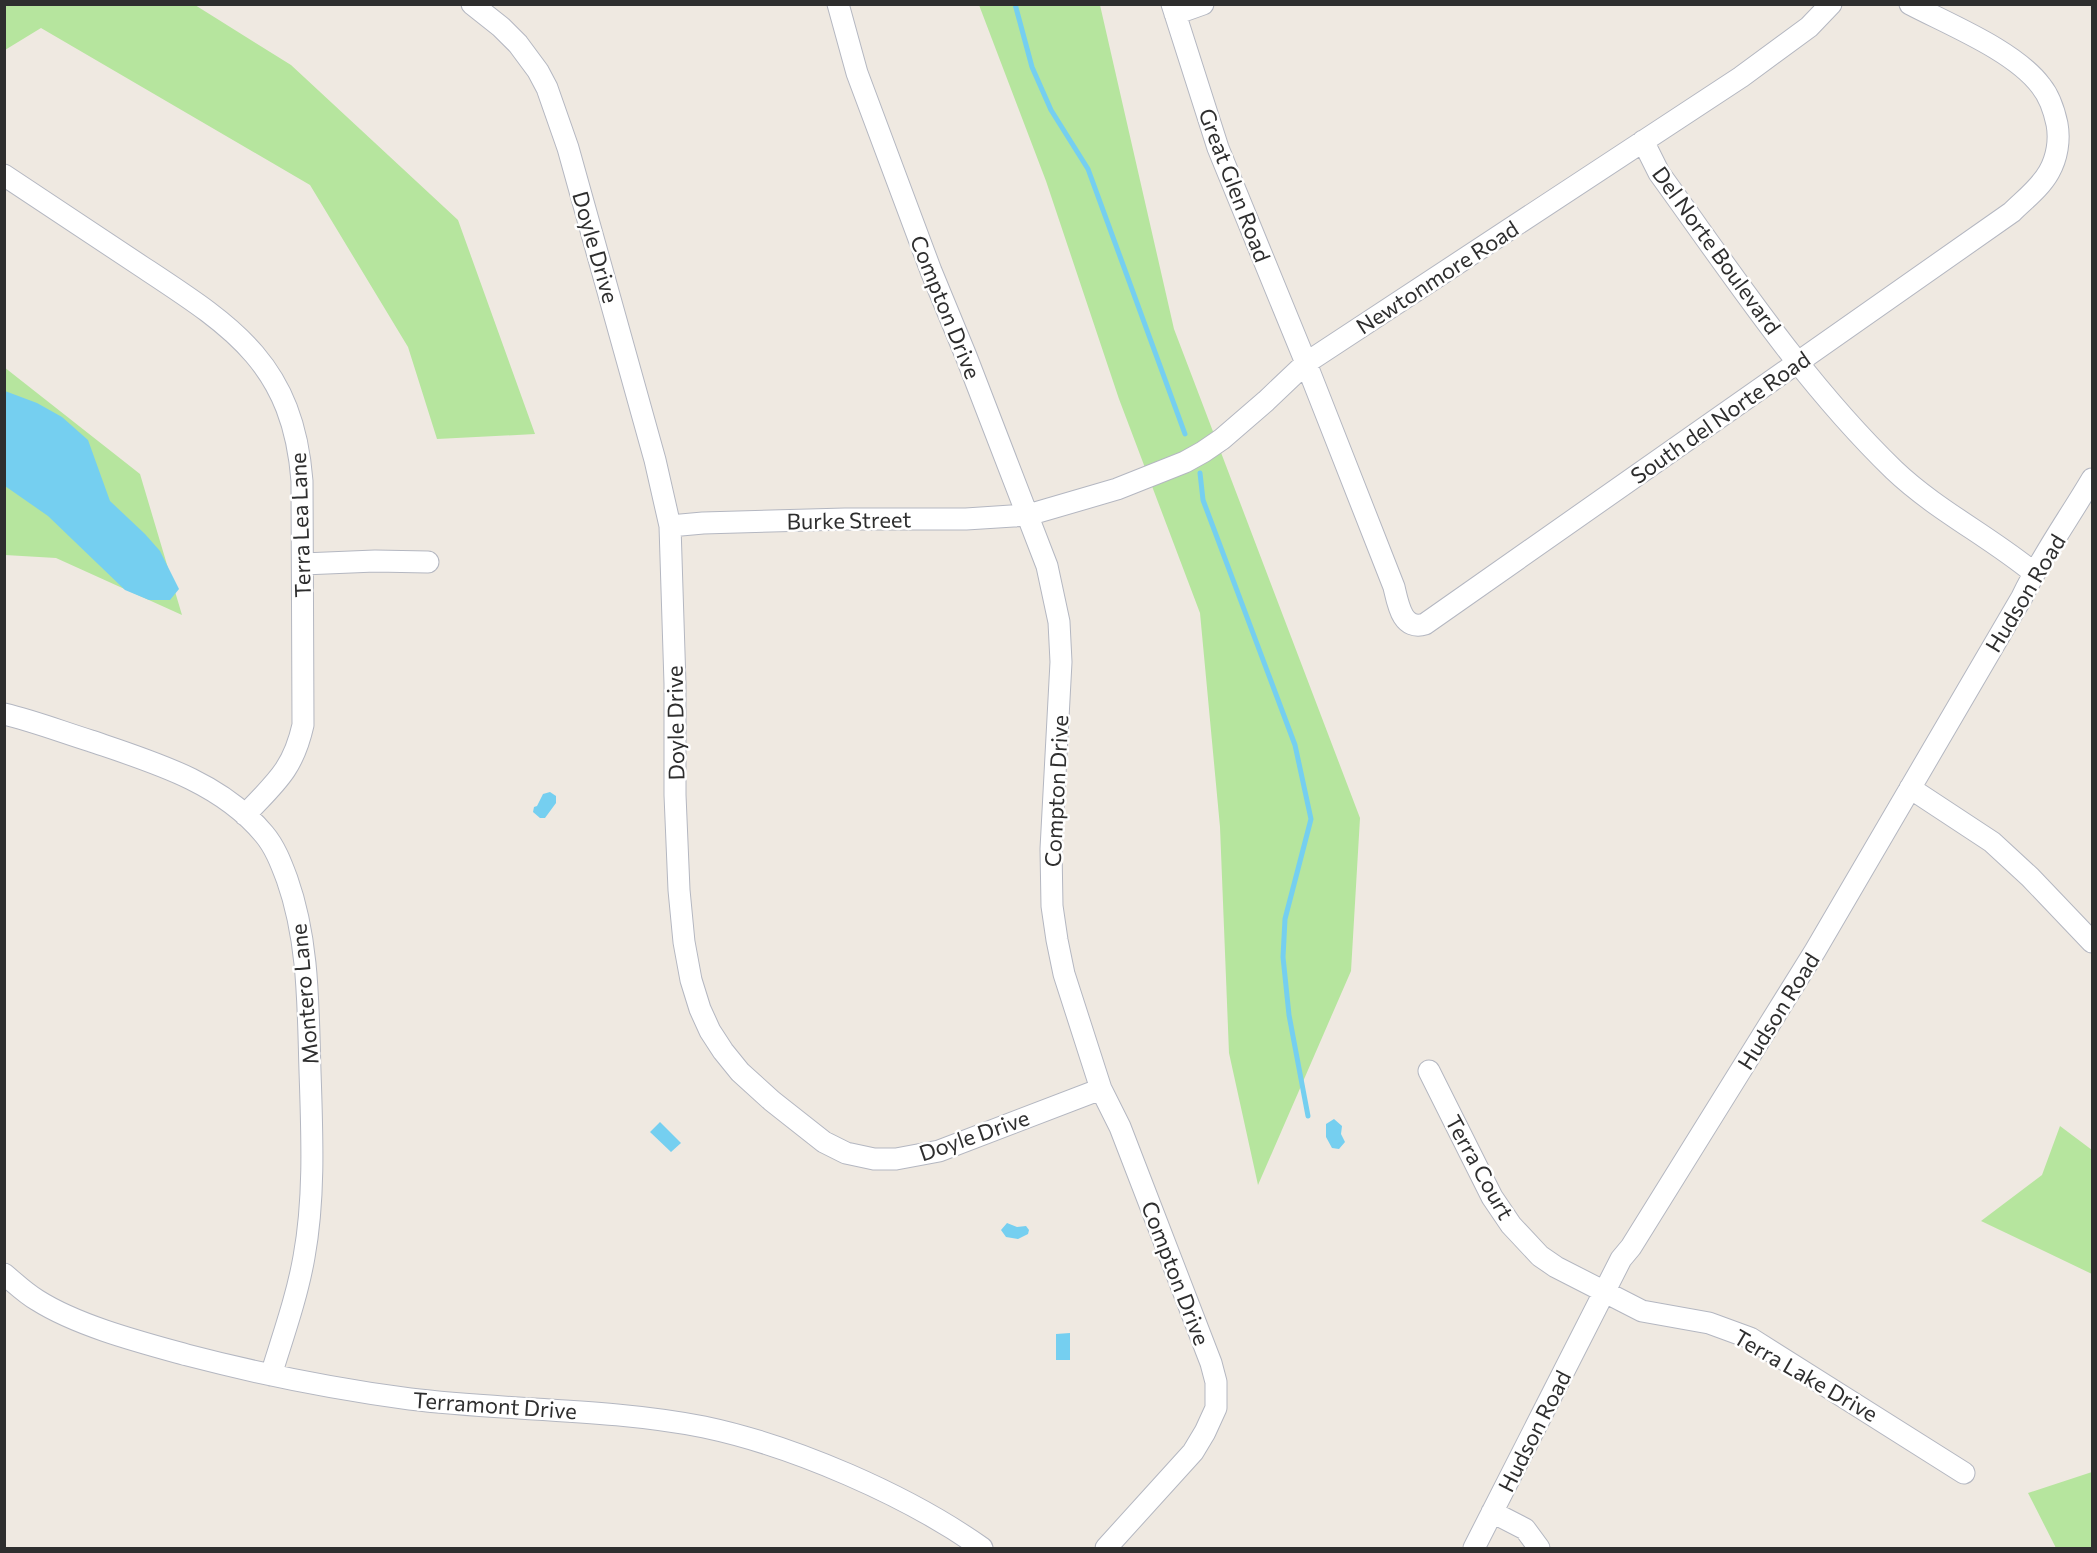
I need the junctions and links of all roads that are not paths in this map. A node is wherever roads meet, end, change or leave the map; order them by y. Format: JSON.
{"nodes":[{"id":1,"x":472,"y":4,"type":"edge"},
{"id":2,"x":838,"y":4,"type":"edge"},
{"id":3,"x":1203,"y":4,"type":"edge"},
{"id":4,"x":1831,"y":4,"type":"edge"},
{"id":5,"x":1910,"y":4,"type":"edge"},
{"id":6,"x":1173,"y":9,"type":"edge"},
{"id":7,"x":1643,"y":141,"type":"junction"},
{"id":8,"x":4,"y":175,"type":"edge"},
{"id":9,"x":1306,"y":363,"type":"junction"},
{"id":10,"x":1798,"y":363,"type":"junction"},
{"id":11,"x":2092,"y":479,"type":"edge"},
{"id":12,"x":1028,"y":515,"type":"junction"},
{"id":13,"x":670,"y":526,"type":"junction"},
{"id":14,"x":429,"y":562,"type":"dead end"},
{"id":15,"x":303,"y":564,"type":"junction"},
{"id":16,"x":2034,"y":573,"type":"junction"},
{"id":17,"x":4,"y":714,"type":"edge"},
{"id":18,"x":1910,"y":788,"type":"junction"},
{"id":19,"x":245,"y":815,"type":"junction"},
{"id":20,"x":2092,"y":942,"type":"edge"},
{"id":21,"x":1430,"y":1071,"type":"dead end"},
{"id":22,"x":1101,"y":1089,"type":"junction"},
{"id":23,"x":4,"y":1275,"type":"edge"},
{"id":24,"x":1604,"y":1292,"type":"junction"},
{"id":25,"x":271,"y":1375,"type":"junction"},
{"id":26,"x":1964,"y":1473,"type":"dead end"},
{"id":27,"x":1492,"y":1512,"type":"junction"},
{"id":28,"x":982,"y":1548,"type":"edge"},
{"id":29,"x":1106,"y":1548,"type":"edge"},
{"id":30,"x":1474,"y":1548,"type":"edge"},
{"id":31,"x":1539,"y":1548,"type":"edge"}],
"edges":[{"from":1,"to":13,"type":"street","name":"Doyle Drive"},
{"from":2,"to":12,"type":"street","name":"Compton Drive"},
{"from":3,"to":6,"type":"street"},
{"from":4,"to":7,"type":"street","name":"Newtonmore Road"},
{"from":5,"to":10,"type":"street","name":"South del Norte Road"},
{"from":6,"to":9,"type":"street","name":"Great Glen Road"},
{"from":7,"to":9,"type":"street","name":"Newtonmore Road"},
{"from":7,"to":10,"type":"street","name":"Del Norte Boulevard"},
{"from":8,"to":15,"type":"street","name":"Terra Lea Lane"},
{"from":9,"to":10,"type":"street","name":"South del Norte Road"},
{"from":9,"to":12,"type":"street","name":"Newtonmore Road"},
{"from":10,"to":16,"type":"street","name":"Del Norte Boulevard"},
{"from":11,"to":16,"type":"street","name":"Hudson Road"},
{"from":12,"to":13,"type":"street","name":"Burke Street"},
{"from":12,"to":22,"type":"street","name":"Compton Drive"},
{"from":13,"to":22,"type":"street","name":"Doyle Drive"},
{"from":14,"to":15,"type":"street"},
{"from":15,"to":19,"type":"street","name":"Terra Lea Lane"},
{"from":16,"to":18,"type":"street","name":"Hudson Road"},
{"from":17,"to":19,"type":"street","name":"Montero Lane"},
{"from":18,"to":20,"type":"street"},
{"from":18,"to":24,"type":"street","name":"Hudson Road"},
{"from":19,"to":25,"type":"street","name":"Montero Lane"},
{"from":21,"to":24,"type":"street","name":"Terra Court"},
{"from":22,"to":29,"type":"street","name":"Compton Drive"},
{"from":23,"to":25,"type":"street","name":"Terramont Drive"},
{"from":24,"to":26,"type":"street","name":"Terra Lake Drive"},
{"from":24,"to":27,"type":"street","name":"Hudson Road"},
{"from":25,"to":28,"type":"street","name":"Terramont Drive"},
{"from":27,"to":30,"type":"street","name":"Hudson Road"},
{"from":27,"to":31,"type":"street"}]}
